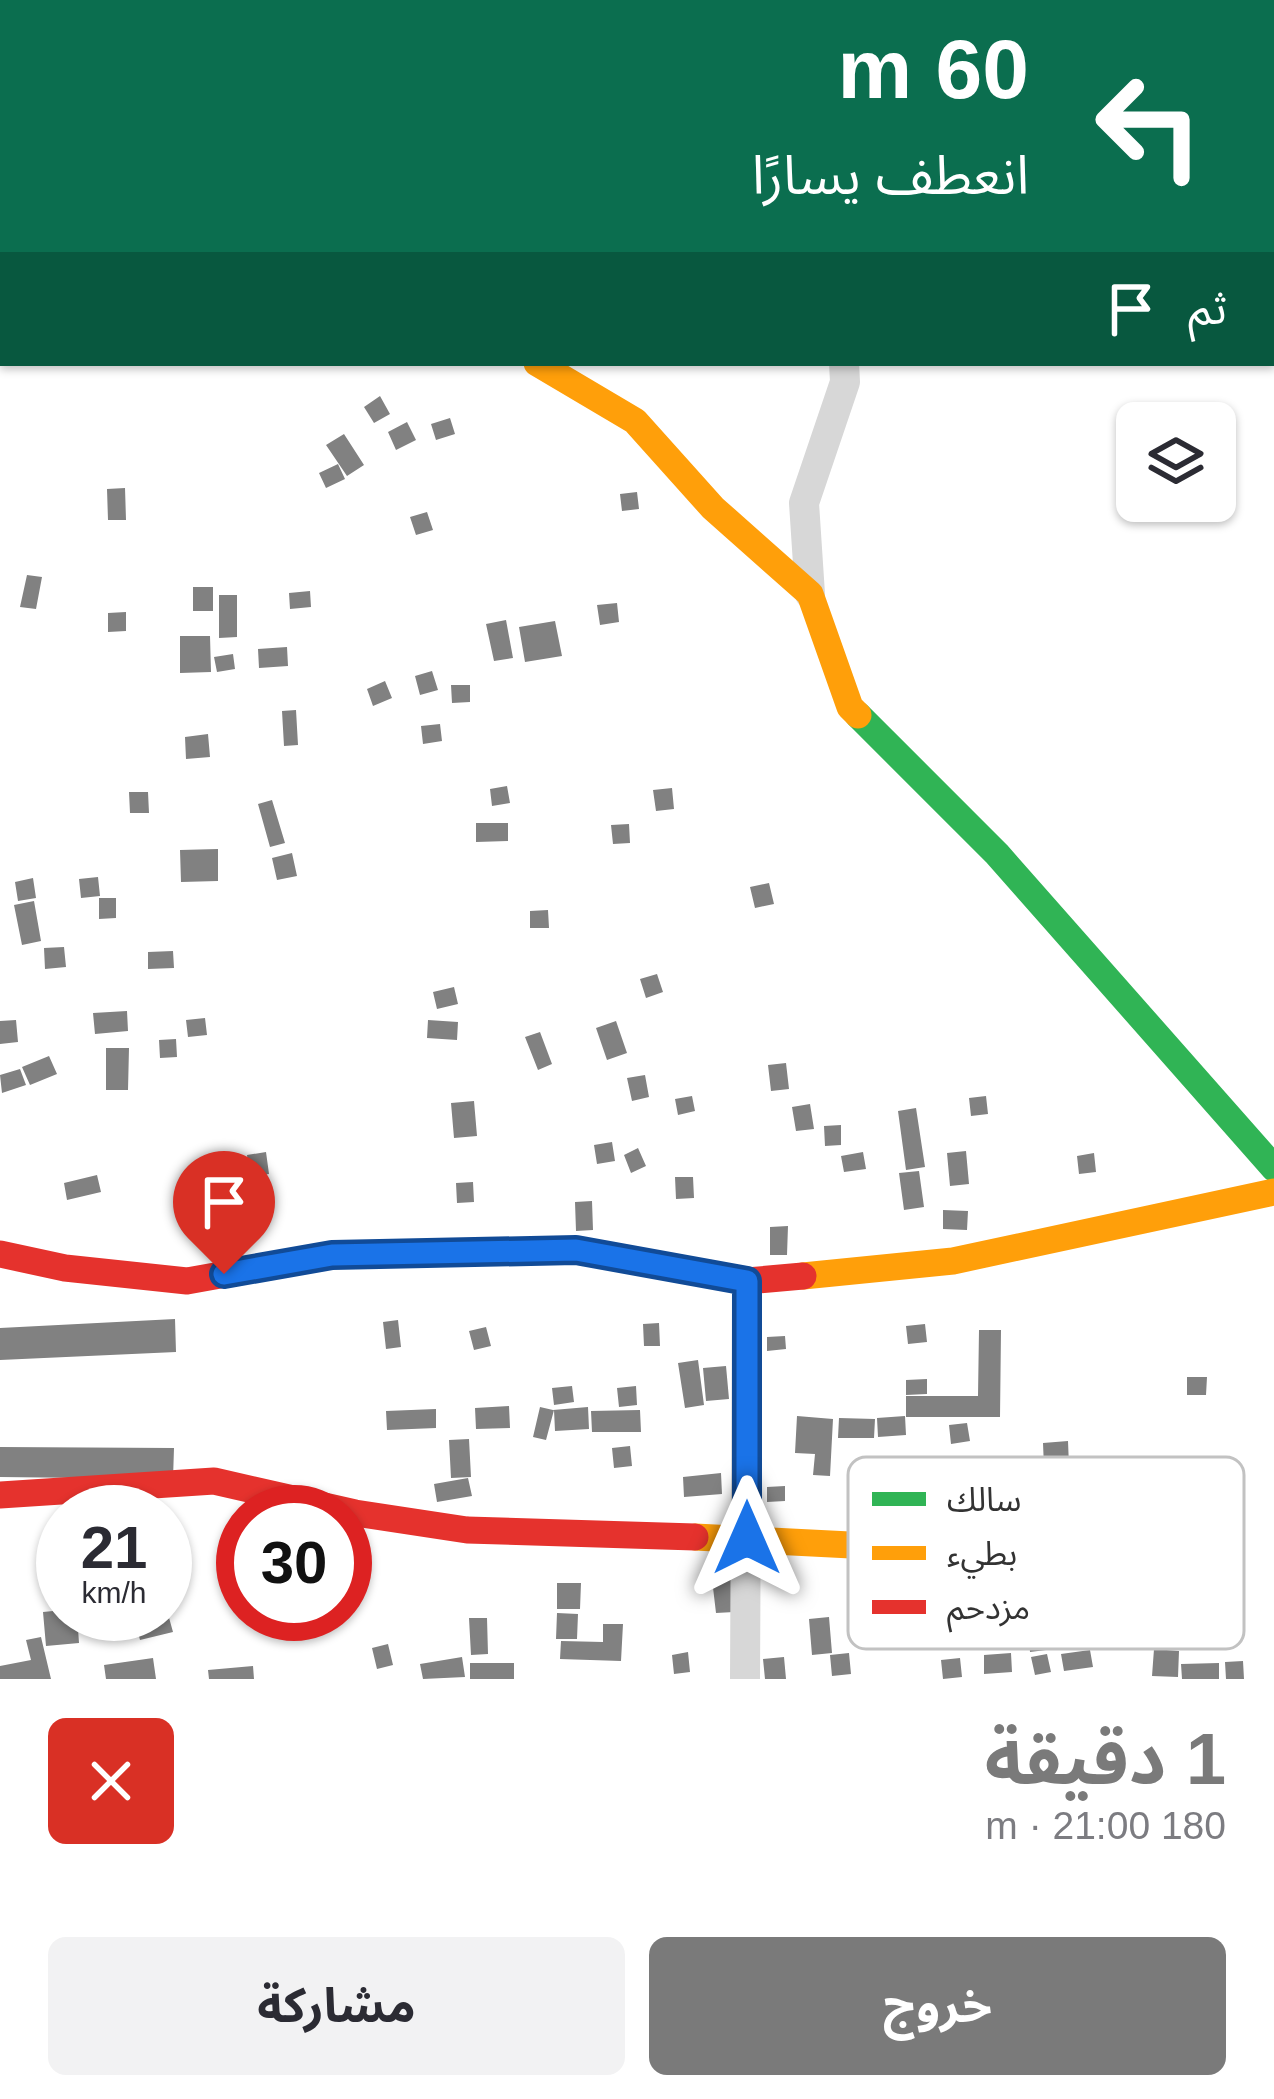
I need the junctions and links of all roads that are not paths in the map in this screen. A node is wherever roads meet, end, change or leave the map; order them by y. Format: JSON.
{"nodes":[{"id":1,"x":542,"y":366,"type":"edge"},
{"id":2,"x":844,"y":366,"type":"edge"},
{"id":3,"x":810,"y":595,"type":"junction"},
{"id":4,"x":1274,"y":1168,"type":"edge"},
{"id":5,"x":1274,"y":1192,"type":"edge"},
{"id":6,"x":0,"y":1255,"type":"edge"},
{"id":7,"x":747,"y":1281,"type":"junction"},
{"id":8,"x":0,"y":1495,"type":"edge"},
{"id":9,"x":747,"y":1538,"type":"junction"},
{"id":10,"x":848,"y":1544,"type":"edge"},
{"id":11,"x":745,"y":1679,"type":"edge"}],
"edges":[{"from":1,"to":3,"type":"street"},
{"from":2,"to":3,"type":"street"},
{"from":3,"to":4,"type":"street"},
{"from":5,"to":7,"type":"street"},
{"from":6,"to":7,"type":"street"},
{"from":7,"to":9,"type":"street"},
{"from":8,"to":9,"type":"street"},
{"from":9,"to":10,"type":"street"},
{"from":9,"to":11,"type":"street"}]}
